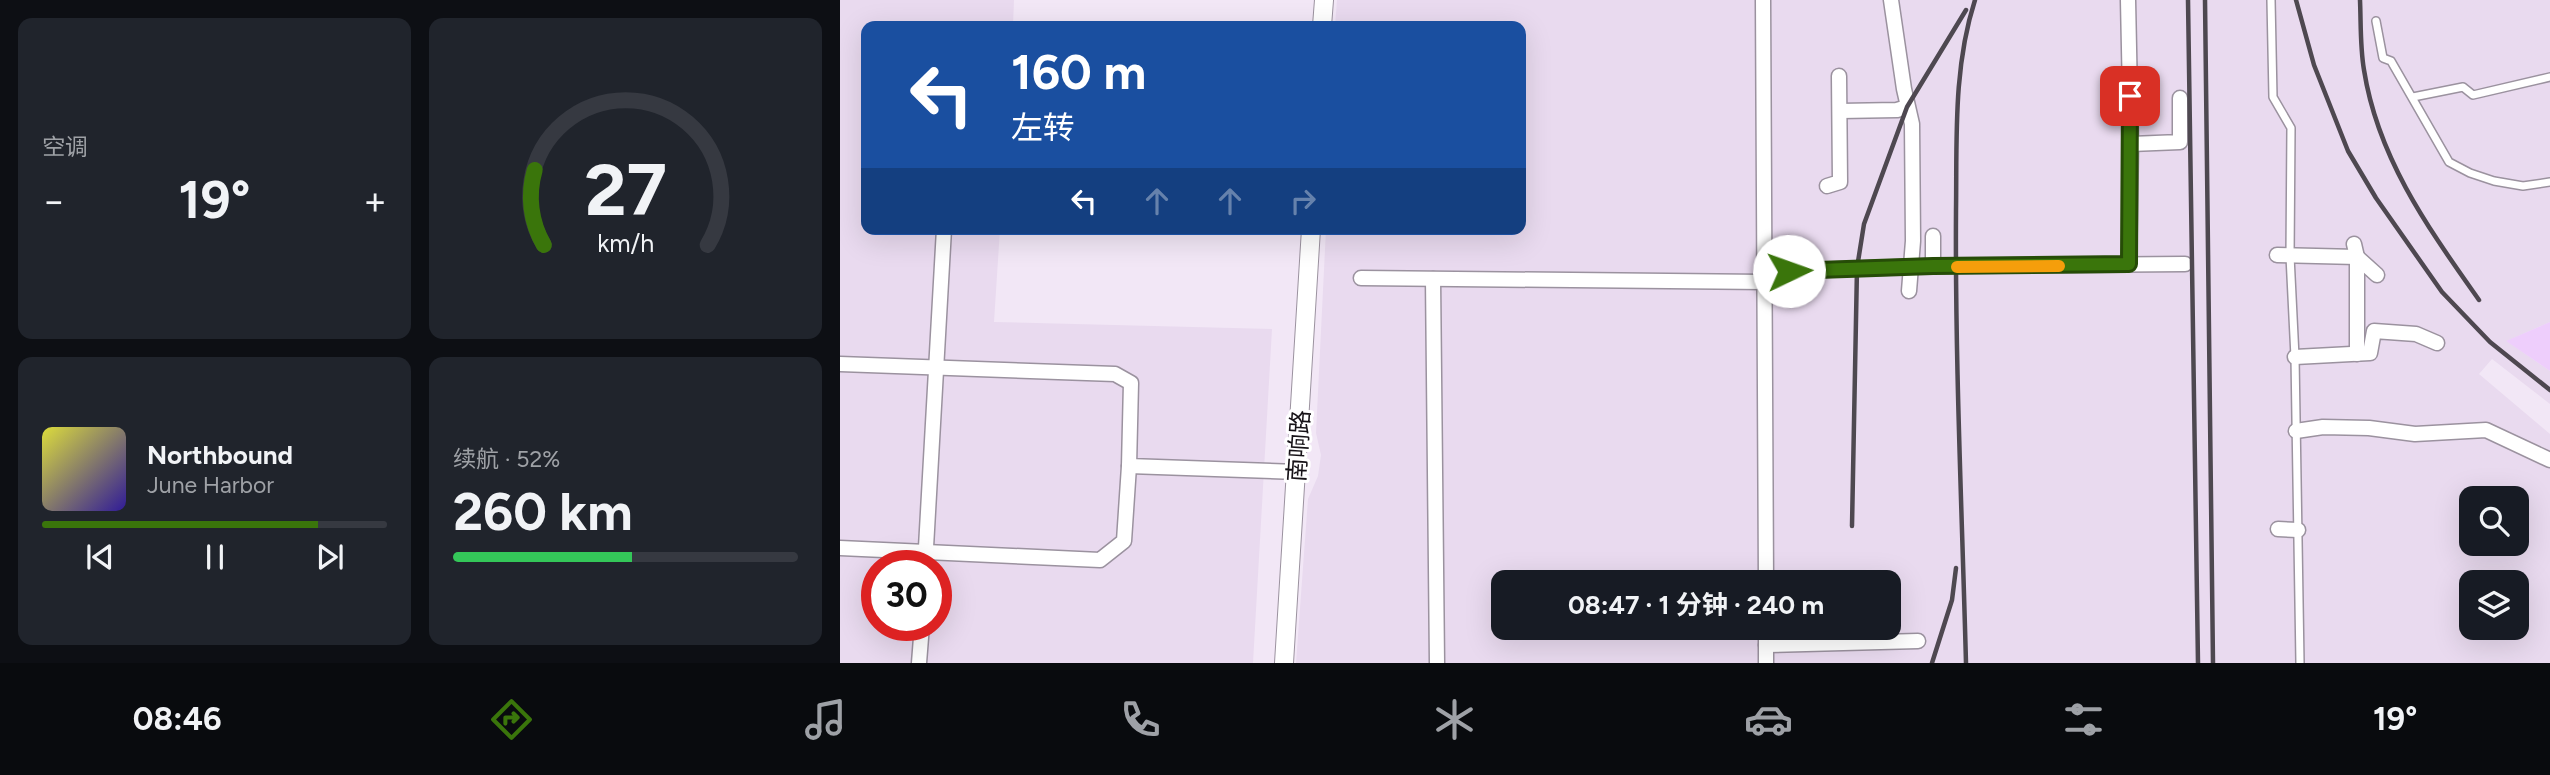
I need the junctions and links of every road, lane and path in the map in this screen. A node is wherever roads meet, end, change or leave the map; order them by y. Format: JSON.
{"nodes":[{"id":1,"x":1324,"y":0,"type":"edge"},
{"id":2,"x":1763,"y":0,"type":"edge"},
{"id":3,"x":1891,"y":0,"type":"edge"},
{"id":4,"x":2128,"y":0,"type":"edge"},
{"id":5,"x":2271,"y":0,"type":"edge"},
{"id":6,"x":1322,"y":21,"type":"edge"},
{"id":7,"x":2376,"y":21,"type":"dead end"},
{"id":8,"x":1839,"y":76,"type":"dead end"},
{"id":9,"x":2550,"y":77,"type":"edge"},
{"id":10,"x":2413,"y":97,"type":"junction"},
{"id":11,"x":2180,"y":98,"type":"dead end"},
{"id":12,"x":1907,"y":107,"type":"junction"},
{"id":13,"x":1840,"y":111,"type":"junction"},
{"id":14,"x":2132,"y":144,"type":"junction"},
{"id":15,"x":2115,"y":163,"type":"dead end"},
{"id":16,"x":2131,"y":163,"type":"junction"},
{"id":17,"x":2550,"y":183,"type":"edge"},
{"id":18,"x":1827,"y":186,"type":"dead end"},
{"id":19,"x":944,"y":235,"type":"edge"},
{"id":20,"x":1308,"y":235,"type":"edge"},
{"id":21,"x":1933,"y":236,"type":"dead end"},
{"id":22,"x":2355,"y":251,"type":"junction"},
{"id":23,"x":2284,"y":256,"type":"junction"},
{"id":24,"x":2129,"y":264,"type":"junction"},
{"id":25,"x":2185,"y":264,"type":"dead end"},
{"id":26,"x":1933,"y":266,"type":"junction"},
{"id":27,"x":1912,"y":269,"type":"junction"},
{"id":28,"x":1789,"y":271,"type":"dead end"},
{"id":29,"x":2377,"y":275,"type":"dead end"},
{"id":30,"x":1360,"y":278,"type":"dead end"},
{"id":31,"x":1433,"y":279,"type":"junction"},
{"id":32,"x":1765,"y":282,"type":"junction"},
{"id":33,"x":1909,"y":291,"type":"dead end"},
{"id":34,"x":2437,"y":344,"type":"dead end"},
{"id":35,"x":2357,"y":354,"type":"junction"},
{"id":36,"x":2295,"y":357,"type":"junction"},
{"id":37,"x":840,"y":364,"type":"edge"},
{"id":38,"x":936,"y":367,"type":"junction"},
{"id":39,"x":2296,"y":431,"type":"junction"},
{"id":40,"x":2550,"y":460,"type":"edge"},
{"id":41,"x":1129,"y":466,"type":"junction"},
{"id":42,"x":1297,"y":472,"type":"junction"},
{"id":43,"x":2278,"y":529,"type":"dead end"},
{"id":44,"x":2298,"y":530,"type":"junction"},
{"id":45,"x":840,"y":548,"type":"edge"},
{"id":46,"x":926,"y":550,"type":"edge"},
{"id":47,"x":861,"y":551,"type":"edge"},
{"id":48,"x":952,"y":559,"type":"edge"},
{"id":49,"x":1766,"y":570,"type":"edge"},
{"id":50,"x":1766,"y":640,"type":"edge"},
{"id":51,"x":1918,"y":640,"type":"dead end"},
{"id":52,"x":921,"y":641,"type":"edge"},
{"id":53,"x":1766,"y":645,"type":"junction"},
{"id":54,"x":919,"y":663,"type":"edge"},
{"id":55,"x":1284,"y":663,"type":"edge"},
{"id":56,"x":1437,"y":663,"type":"edge"},
{"id":57,"x":1766,"y":663,"type":"edge"},
{"id":58,"x":2301,"y":663,"type":"edge"}],
"edges":[{"from":1,"to":6,"type":"street"},
{"from":2,"to":32,"type":"street"},
{"from":3,"to":12,"type":"street"},
{"from":4,"to":14,"type":"street"},
{"from":5,"to":23,"type":"lane"},
{"from":7,"to":10,"type":"lane"},
{"from":8,"to":13,"type":"street"},
{"from":9,"to":10,"type":"lane"},
{"from":10,"to":17,"type":"lane"},
{"from":11,"to":14,"type":"street"},
{"from":12,"to":13,"type":"street"},
{"from":12,"to":27,"type":"street"},
{"from":13,"to":18,"type":"street"},
{"from":14,"to":16,"type":"street"},
{"from":15,"to":16,"type":"street"},
{"from":16,"to":24,"type":"street"},
{"from":19,"to":38,"type":"street"},
{"from":20,"to":42,"type":"street","name":"南响路"},
{"from":21,"to":26,"type":"street"},
{"from":22,"to":23,"type":"street"},
{"from":22,"to":29,"type":"street"},
{"from":22,"to":35,"type":"street"},
{"from":23,"to":36,"type":"lane"},
{"from":24,"to":25,"type":"street"},
{"from":24,"to":26,"type":"street"},
{"from":26,"to":27,"type":"street"},
{"from":27,"to":28,"type":"street"},
{"from":27,"to":33,"type":"street"},
{"from":30,"to":31,"type":"street"},
{"from":31,"to":32,"type":"street"},
{"from":31,"to":56,"type":"street"},
{"from":32,"to":49,"type":"street"},
{"from":34,"to":35,"type":"street"},
{"from":35,"to":36,"type":"street"},
{"from":36,"to":39,"type":"lane"},
{"from":37,"to":38,"type":"street"},
{"from":38,"to":41,"type":"street"},
{"from":38,"to":46,"type":"street"},
{"from":39,"to":40,"type":"street"},
{"from":39,"to":44,"type":"lane"},
{"from":41,"to":42,"type":"street"},
{"from":41,"to":48,"type":"street"},
{"from":42,"to":55,"type":"street","name":"南响路"},
{"from":43,"to":44,"type":"street"},
{"from":44,"to":58,"type":"lane"},
{"from":45,"to":47,"type":"street"},
{"from":50,"to":53,"type":"street"},
{"from":51,"to":53,"type":"street"},
{"from":52,"to":54,"type":"street"},
{"from":53,"to":57,"type":"street"}]}
